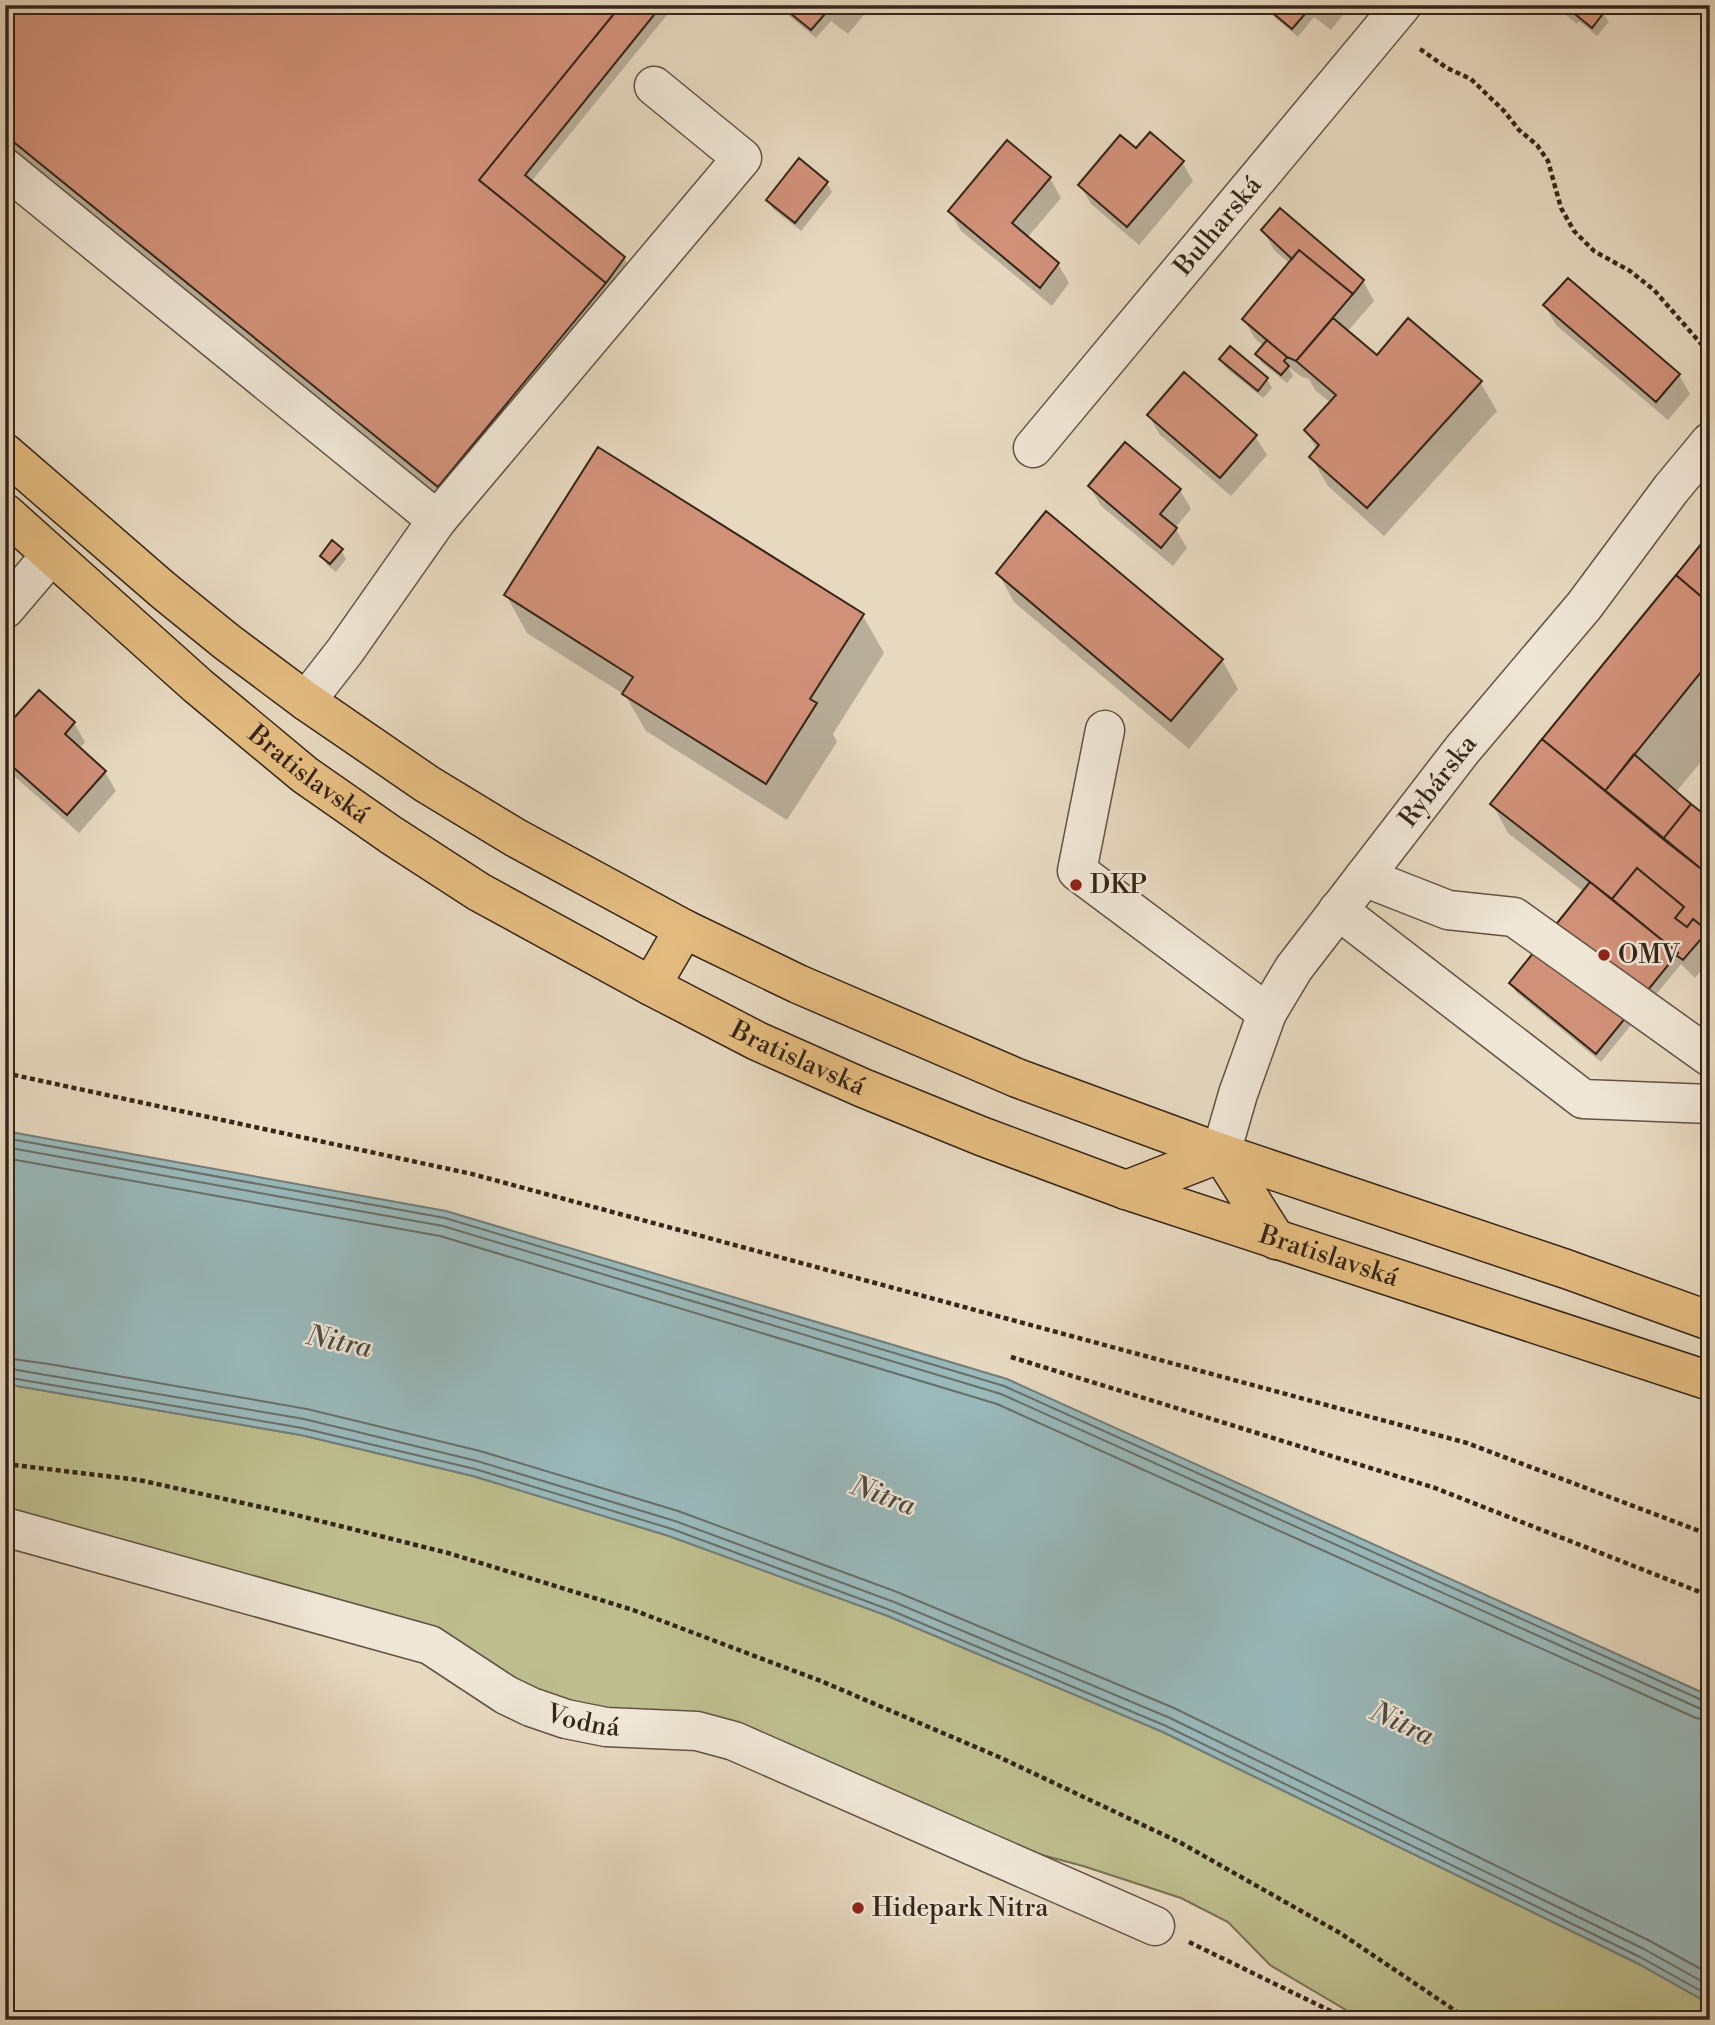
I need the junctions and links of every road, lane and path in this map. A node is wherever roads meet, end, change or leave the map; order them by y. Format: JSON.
{"nodes":[{"id":1,"x":1395,"y":14,"type":"edge"},
{"id":2,"x":654,"y":86,"type":"dead end"},
{"id":3,"x":5,"y":168,"type":"edge"},
{"id":4,"x":1710,"y":354,"type":"edge"},
{"id":5,"x":1710,"y":442,"type":"edge"},
{"id":6,"x":1033,"y":448,"type":"dead end"},
{"id":7,"x":5,"y":453,"type":"edge"},
{"id":8,"x":5,"y":513,"type":"edge"},
{"id":9,"x":438,"y":520,"type":"junction"},
{"id":10,"x":51,"y":555,"type":"junction"},
{"id":11,"x":5,"y":610,"type":"edge"},
{"id":12,"x":306,"y":701,"type":"junction"},
{"id":13,"x":1105,"y":730,"type":"dead end"},
{"id":14,"x":1364,"y":877,"type":"junction"},
{"id":15,"x":1338,"y":910,"type":"junction"},
{"id":16,"x":684,"y":929,"type":"junction"},
{"id":17,"x":651,"y":986,"type":"junction"},
{"id":18,"x":1267,"y":1013,"type":"junction"},
{"id":19,"x":1710,"y":1057,"type":"edge"},
{"id":20,"x":5,"y":1073,"type":"edge"},
{"id":21,"x":1710,"y":1104,"type":"edge"},
{"id":22,"x":1221,"y":1153,"type":"junction"},
{"id":23,"x":1126,"y":1190,"type":"junction"},
{"id":24,"x":1276,"y":1240,"type":"junction"},
{"id":25,"x":1710,"y":1321,"type":"edge"},
{"id":26,"x":1012,"y":1357,"type":"dead end"},
{"id":27,"x":1710,"y":1381,"type":"edge"},
{"id":28,"x":5,"y":1464,"type":"edge"},
{"id":29,"x":5,"y":1527,"type":"edge"},
{"id":30,"x":1710,"y":1535,"type":"edge"},
{"id":31,"x":1710,"y":1596,"type":"edge"},
{"id":32,"x":1155,"y":1926,"type":"joint"},
{"id":33,"x":1349,"y":2020,"type":"edge"},
{"id":34,"x":1469,"y":2020,"type":"edge"}],
"edges":[{"from":1,"to":4,"type":"path"},
{"from":1,"to":6,"type":"street","name":"Bulharská"},
{"from":2,"to":9,"type":"street"},
{"from":3,"to":9,"type":"street"},
{"from":5,"to":14,"type":"street","name":"Rybárska"},
{"from":7,"to":12,"type":"main road"},
{"from":8,"to":10,"type":"main road","name":"Bratislavská"},
{"from":9,"to":12,"type":"street"},
{"from":10,"to":11,"type":"street"},
{"from":10,"to":17,"type":"main road","name":"Bratislavská"},
{"from":12,"to":16,"type":"main road"},
{"from":13,"to":18,"type":"street"},
{"from":14,"to":15,"type":"street","name":"Rybárska"},
{"from":14,"to":19,"type":"street"},
{"from":15,"to":18,"type":"street","name":"Rybárska"},
{"from":15,"to":21,"type":"street"},
{"from":16,"to":17,"type":"main road"},
{"from":16,"to":22,"type":"main road"},
{"from":17,"to":23,"type":"main road","name":"Bratislavská"},
{"from":18,"to":22,"type":"street","name":"Rybárska"},
{"from":20,"to":30,"type":"path"},
{"from":22,"to":23,"type":"main road"},
{"from":22,"to":24,"type":"main road"},
{"from":22,"to":25,"type":"main road"},
{"from":23,"to":24,"type":"main road","name":"Bratislavská"},
{"from":24,"to":27,"type":"main road","name":"Bratislavská"},
{"from":26,"to":31,"type":"path"},
{"from":28,"to":34,"type":"path"},
{"from":29,"to":32,"type":"street","name":"Vodná"},
{"from":32,"to":33,"type":"path"}]}
